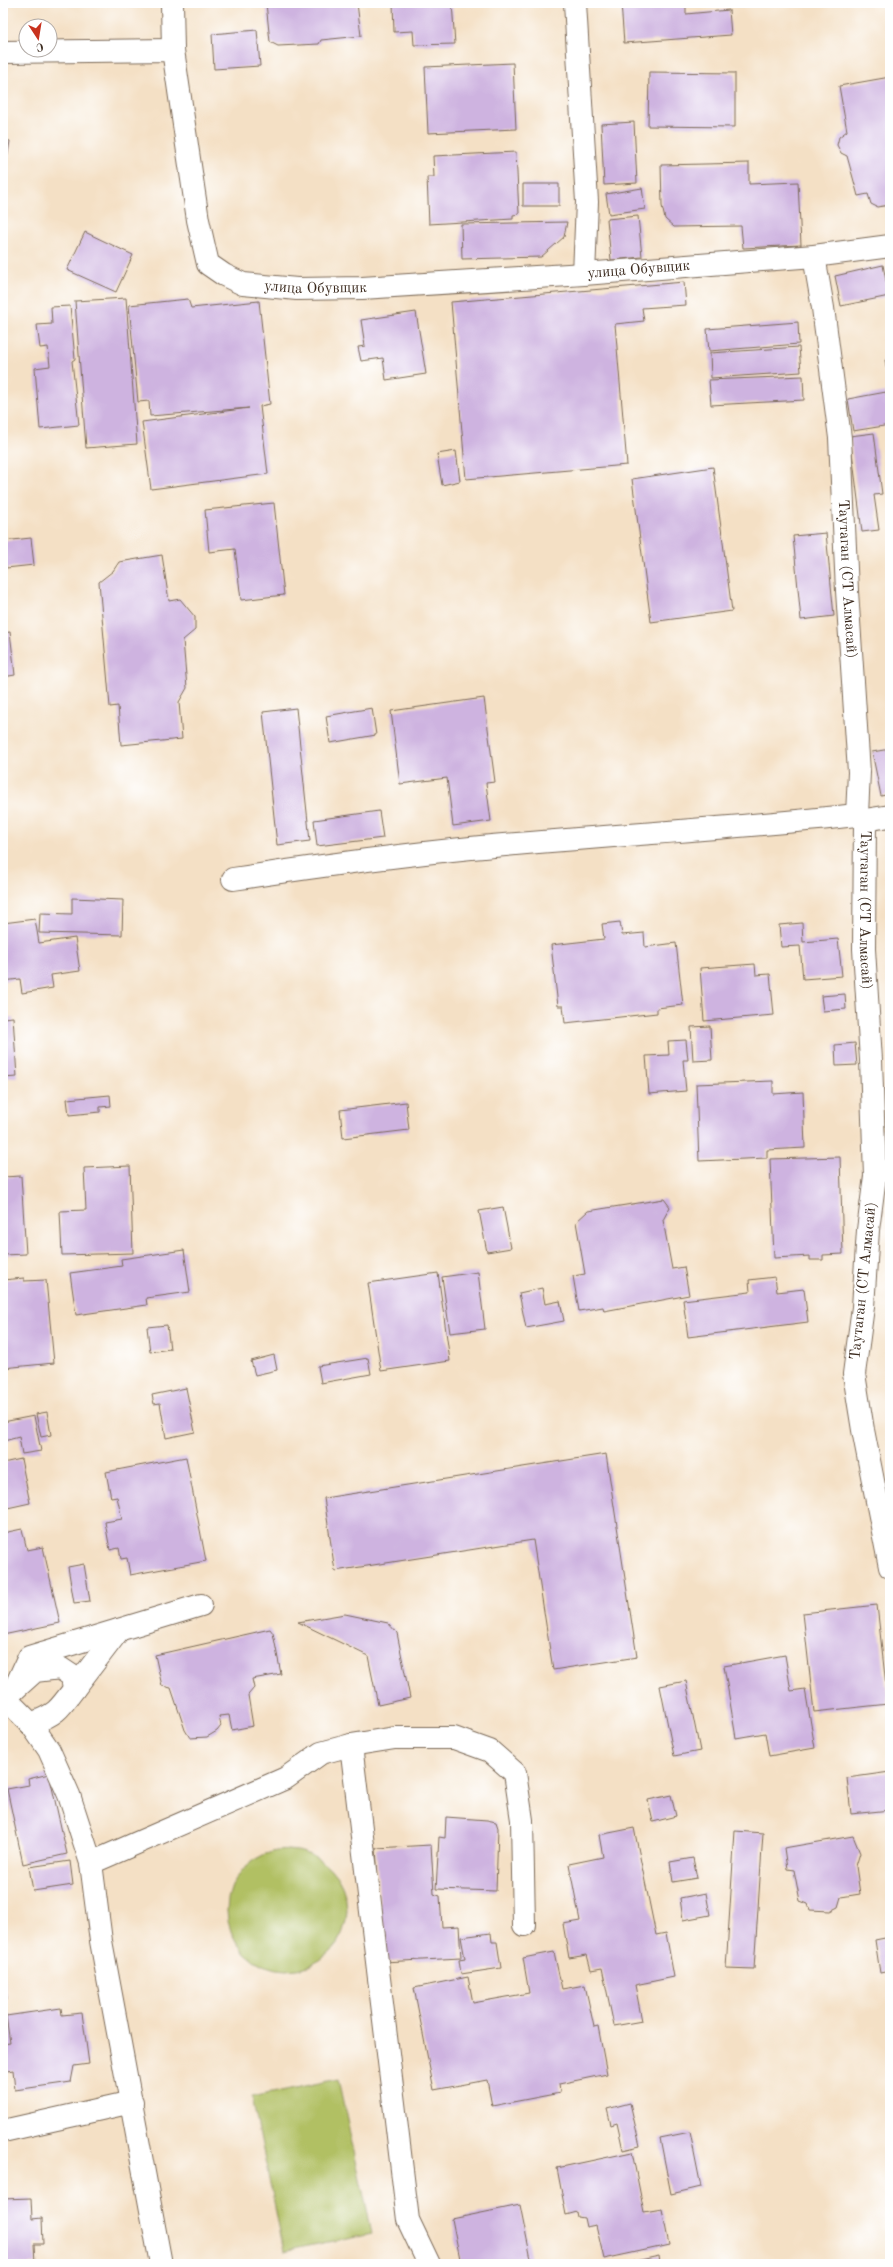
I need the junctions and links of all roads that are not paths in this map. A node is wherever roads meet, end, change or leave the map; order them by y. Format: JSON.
{"nodes":[{"id":1,"x":172,"y":3,"type":"edge"},
{"id":2,"x":575,"y":3,"type":"edge"},
{"id":3,"x":173,"y":50,"type":"junction"},
{"id":4,"x":3,"y":52,"type":"edge"},
{"id":5,"x":890,"y":246,"type":"edge"},
{"id":6,"x":814,"y":256,"type":"junction"},
{"id":7,"x":584,"y":274,"type":"junction"},
{"id":8,"x":890,"y":816,"type":"edge"},
{"id":9,"x":861,"y":818,"type":"junction"},
{"id":10,"x":233,"y":879,"type":"dead end"},
{"id":11,"x":890,"y":1567,"type":"edge"},
{"id":12,"x":201,"y":1605,"type":"dead end"},
{"id":13,"x":119,"y":1630,"type":"junction"},
{"id":14,"x":74,"y":1689,"type":"junction"},
{"id":15,"x":9,"y":1699,"type":"edge"},
{"id":16,"x":31,"y":1724,"type":"junction"},
{"id":17,"x":351,"y":1745,"type":"junction"},
{"id":18,"x":90,"y":1863,"type":"junction"},
{"id":19,"x":524,"y":1924,"type":"dead end"},
{"id":20,"x":132,"y":2102,"type":"junction"},
{"id":21,"x":3,"y":2130,"type":"edge"},
{"id":22,"x":161,"y":2264,"type":"edge"},
{"id":23,"x":428,"y":2264,"type":"edge"}],
"edges":[{"from":1,"to":3,"type":"street","name":"улица Обувщик"},
{"from":2,"to":7,"type":"street"},
{"from":3,"to":4,"type":"street"},
{"from":3,"to":7,"type":"street","name":"улица Обувщик"},
{"from":5,"to":6,"type":"street","name":"улица Обувщик"},
{"from":6,"to":7,"type":"street","name":"улица Обувщик"},
{"from":6,"to":9,"type":"street","name":"Таутаган (СТ Алмасай)"},
{"from":8,"to":9,"type":"street"},
{"from":9,"to":10,"type":"street"},
{"from":9,"to":11,"type":"street","name":"Таутаган (СТ Алмасай)"},
{"from":12,"to":13,"type":"street"},
{"from":13,"to":14,"type":"street"},
{"from":13,"to":15,"type":"street"},
{"from":14,"to":15,"type":"street"},
{"from":14,"to":16,"type":"street"},
{"from":15,"to":16,"type":"street"},
{"from":16,"to":18,"type":"street"},
{"from":17,"to":18,"type":"street"},
{"from":17,"to":19,"type":"street"},
{"from":17,"to":23,"type":"street"},
{"from":18,"to":20,"type":"street"},
{"from":20,"to":21,"type":"street"},
{"from":20,"to":22,"type":"street"}]}
